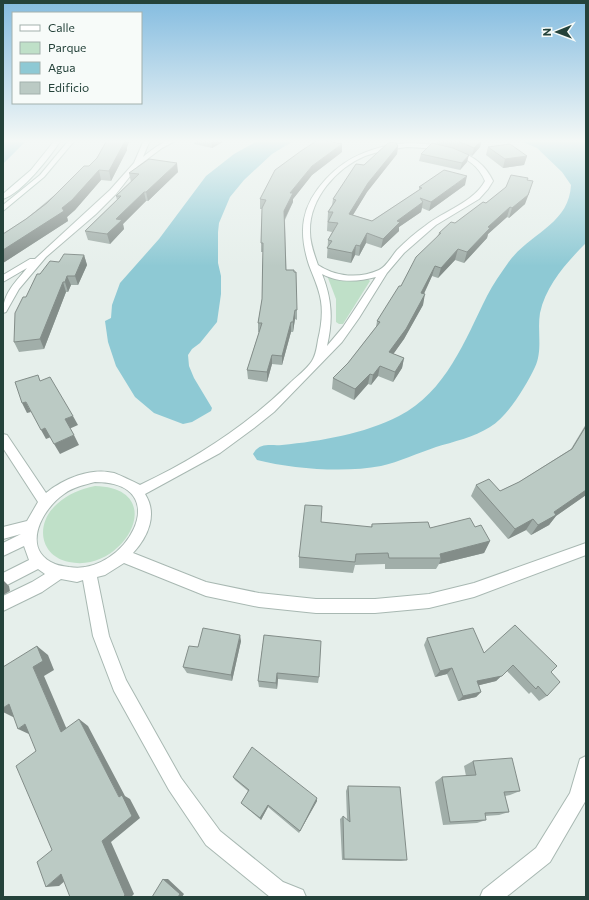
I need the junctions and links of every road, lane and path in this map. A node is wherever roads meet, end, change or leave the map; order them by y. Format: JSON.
{"nodes":[{"id":1,"x":21,"y":182,"type":"edge"},
{"id":2,"x":35,"y":182,"type":"edge"},
{"id":3,"x":122,"y":182,"type":"edge"},
{"id":4,"x":326,"y":182,"type":"edge"},
{"id":5,"x":490,"y":182,"type":"edge"},
{"id":6,"x":3,"y":197,"type":"edge"},
{"id":7,"x":3,"y":209,"type":"edge"},
{"id":8,"x":43,"y":255,"type":"junction"},
{"id":9,"x":313,"y":265,"type":"junction"},
{"id":10,"x":382,"y":272,"type":"junction"},
{"id":11,"x":3,"y":279,"type":"edge"},
{"id":12,"x":3,"y":286,"type":"edge"},
{"id":13,"x":16,"y":288,"type":"junction"},
{"id":14,"x":3,"y":310,"type":"edge"},
{"id":15,"x":317,"y":362,"type":"junction"},
{"id":16,"x":3,"y":438,"type":"edge"},
{"id":17,"x":138,"y":492,"type":"junction"},
{"id":18,"x":45,"y":502,"type":"junction"},
{"id":19,"x":30,"y":531,"type":"junction"},
{"id":20,"x":3,"y":533,"type":"edge"},
{"id":21,"x":586,"y":549,"type":"edge"},
{"id":22,"x":3,"y":550,"type":"edge"},
{"id":23,"x":124,"y":556,"type":"junction"},
{"id":24,"x":38,"y":562,"type":"junction"},
{"id":25,"x":58,"y":573,"type":"junction"},
{"id":26,"x":89,"y":573,"type":"junction"},
{"id":27,"x":7,"y":578,"type":"dead end"},
{"id":28,"x":3,"y":604,"type":"edge"},
{"id":29,"x":586,"y":765,"type":"edge"},
{"id":30,"x":296,"y":897,"type":"edge"},
{"id":31,"x":490,"y":897,"type":"edge"}],
"edges":[{"from":1,"to":6,"type":"street"},
{"from":2,"to":7,"type":"street"},
{"from":3,"to":8,"type":"street"},
{"from":4,"to":9,"type":"street"},
{"from":5,"to":10,"type":"street"},
{"from":8,"to":11,"type":"street"},
{"from":8,"to":13,"type":"street"},
{"from":9,"to":10,"type":"street"},
{"from":9,"to":15,"type":"street"},
{"from":10,"to":15,"type":"street"},
{"from":12,"to":13,"type":"street"},
{"from":13,"to":14,"type":"street"},
{"from":15,"to":17,"type":"street"},
{"from":16,"to":18,"type":"street"},
{"from":17,"to":18,"type":"street"},
{"from":17,"to":23,"type":"street"},
{"from":18,"to":19,"type":"street"},
{"from":19,"to":20,"type":"street"},
{"from":19,"to":22,"type":"street"},
{"from":19,"to":24,"type":"street"},
{"from":21,"to":23,"type":"street"},
{"from":23,"to":26,"type":"street"},
{"from":24,"to":25,"type":"street"},
{"from":24,"to":27,"type":"street"},
{"from":25,"to":26,"type":"street"},
{"from":25,"to":28,"type":"street"},
{"from":26,"to":30,"type":"street"},
{"from":29,"to":31,"type":"street"}]}
